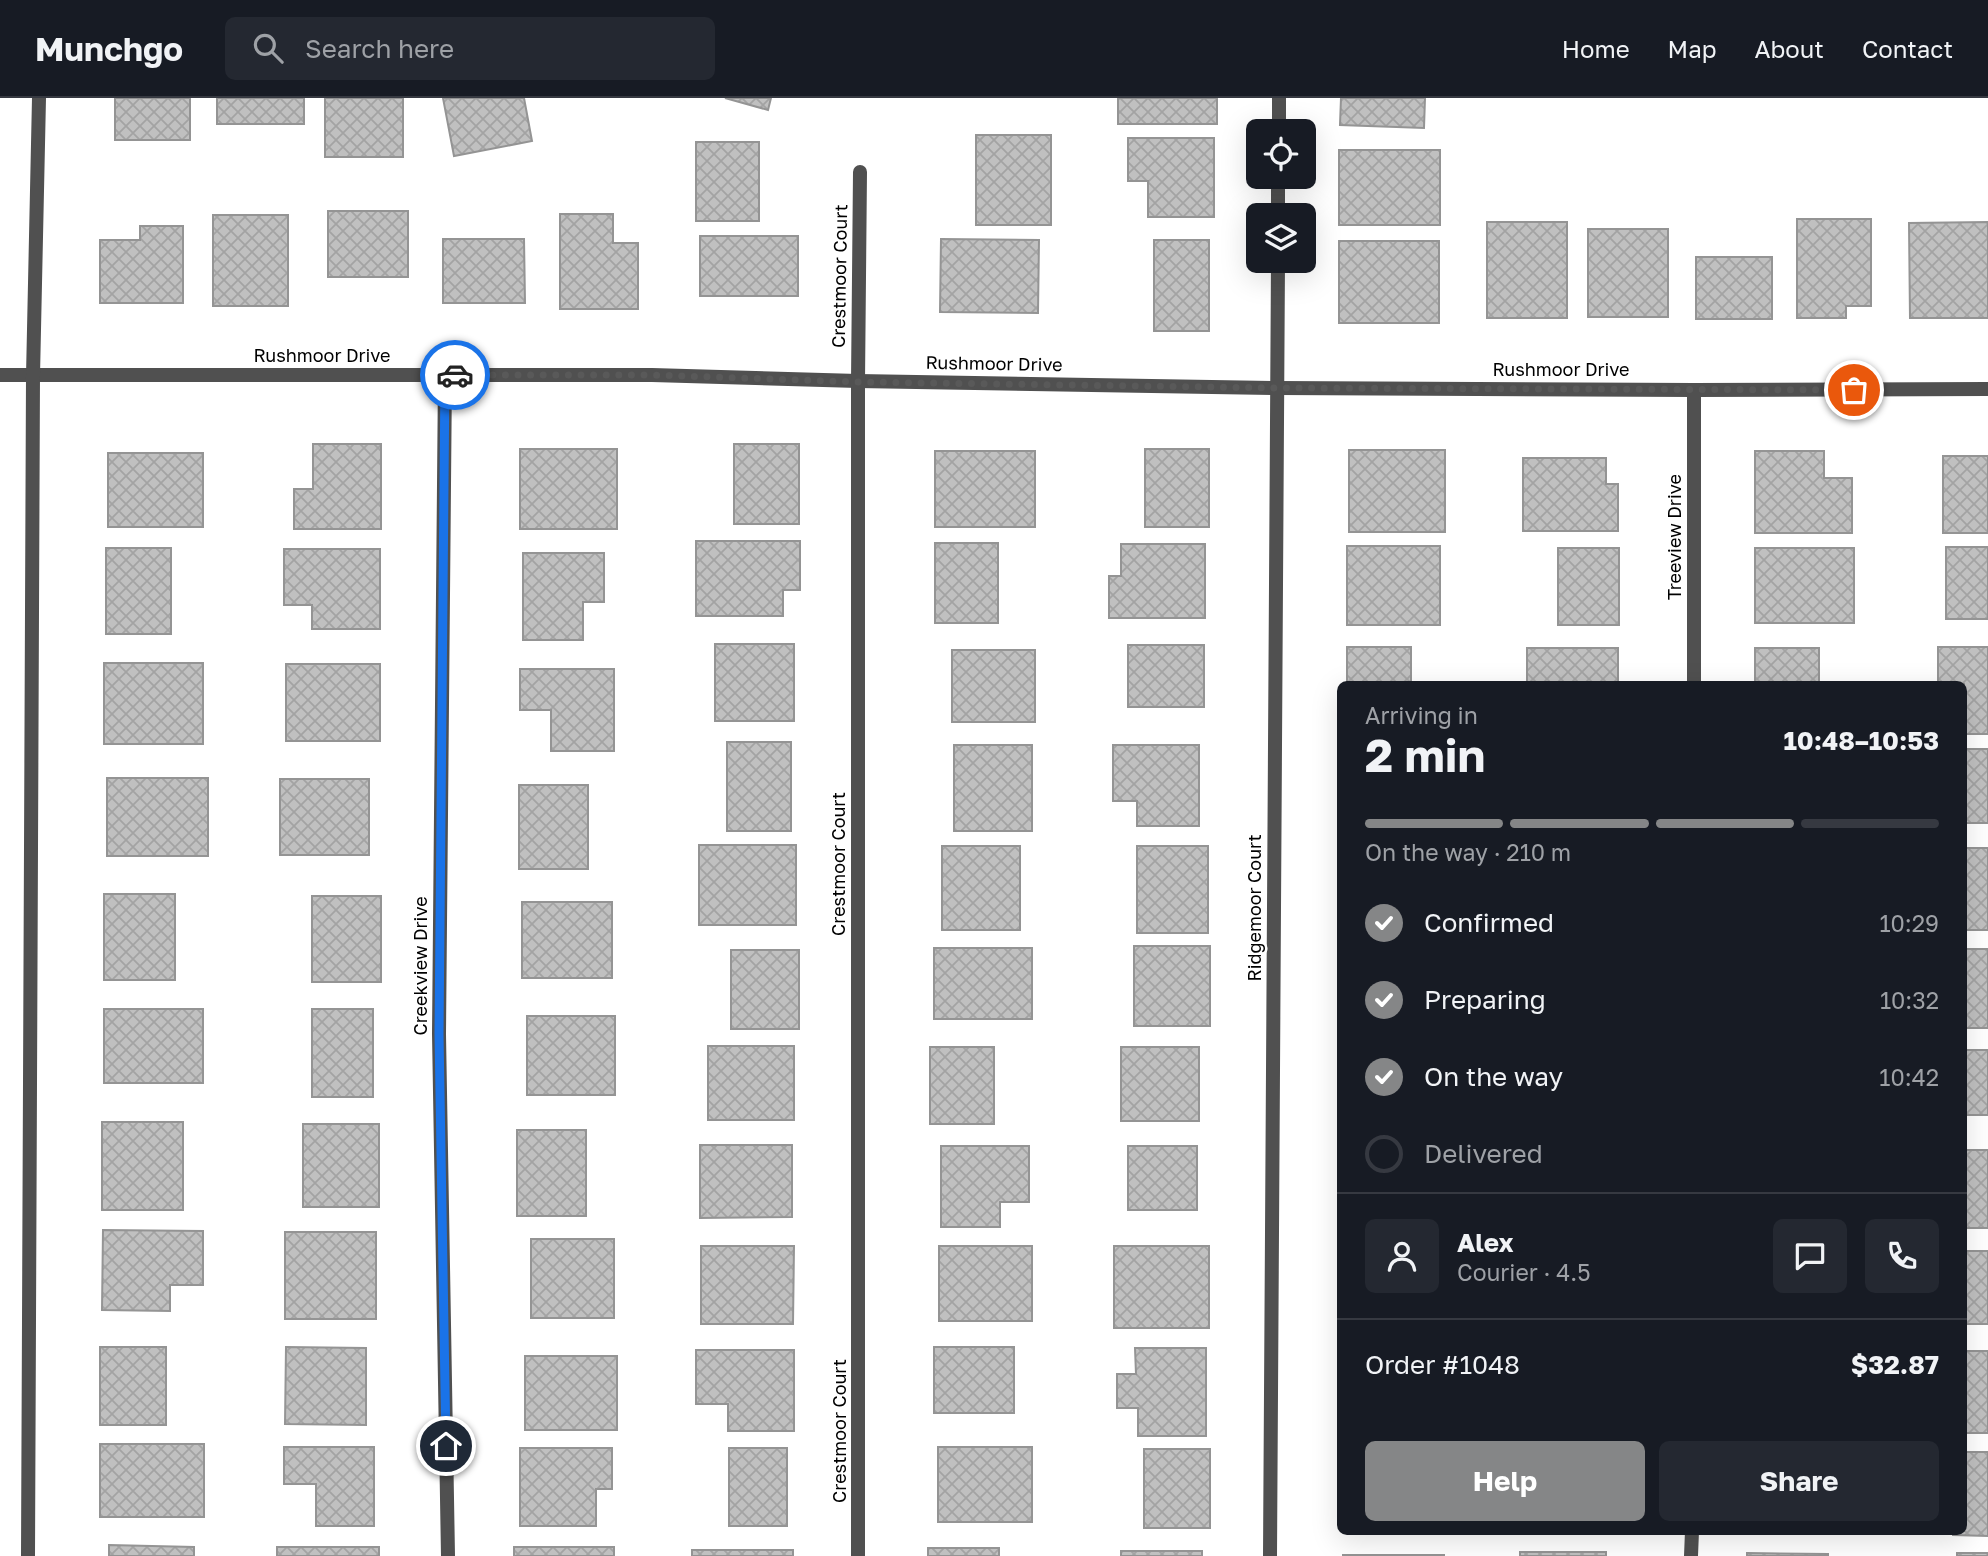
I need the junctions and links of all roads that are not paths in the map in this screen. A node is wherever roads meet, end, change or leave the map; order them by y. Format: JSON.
{"nodes":[{"id":1,"x":39,"y":98,"type":"edge"},
{"id":2,"x":1279,"y":98,"type":"edge"},
{"id":3,"x":1279,"y":119,"type":"edge"},
{"id":4,"x":860,"y":172,"type":"dead end"},
{"id":5,"x":1278,"y":273,"type":"edge"},
{"id":6,"x":0,"y":375,"type":"edge"},
{"id":7,"x":445,"y":375,"type":"junction"},
{"id":8,"x":33,"y":376,"type":"junction"},
{"id":9,"x":858,"y":382,"type":"junction"},
{"id":10,"x":1278,"y":388,"type":"junction"},
{"id":11,"x":1988,"y":389,"type":"edge"},
{"id":12,"x":1694,"y":390,"type":"junction"},
{"id":13,"x":1694,"y":681,"type":"edge"},
{"id":14,"x":1692,"y":1535,"type":"edge"},
{"id":15,"x":28,"y":1556,"type":"edge"},
{"id":16,"x":448,"y":1556,"type":"edge"},
{"id":17,"x":858,"y":1556,"type":"edge"},
{"id":18,"x":1270,"y":1556,"type":"edge"},
{"id":19,"x":1691,"y":1556,"type":"edge"}],
"edges":[{"from":1,"to":8,"type":"street"},
{"from":2,"to":3,"type":"street"},
{"from":4,"to":9,"type":"street","name":"Crestmoor Court"},
{"from":5,"to":10,"type":"street","name":"Ridgemoor Court"},
{"from":6,"to":8,"type":"street","name":"Rushmoor Drive"},
{"from":7,"to":8,"type":"street","name":"Rushmoor Drive"},
{"from":7,"to":9,"type":"street","name":"Rushmoor Drive"},
{"from":7,"to":16,"type":"street","name":"Creekview Drive"},
{"from":8,"to":15,"type":"street"},
{"from":9,"to":10,"type":"street","name":"Rushmoor Drive"},
{"from":9,"to":17,"type":"street","name":"Crestmoor Court"},
{"from":10,"to":12,"type":"street","name":"Rushmoor Drive"},
{"from":10,"to":18,"type":"street","name":"Ridgemoor Court"},
{"from":11,"to":12,"type":"street","name":"Rushmoor Drive"},
{"from":12,"to":13,"type":"street","name":"Treeview Drive"},
{"from":14,"to":19,"type":"street"}]}
